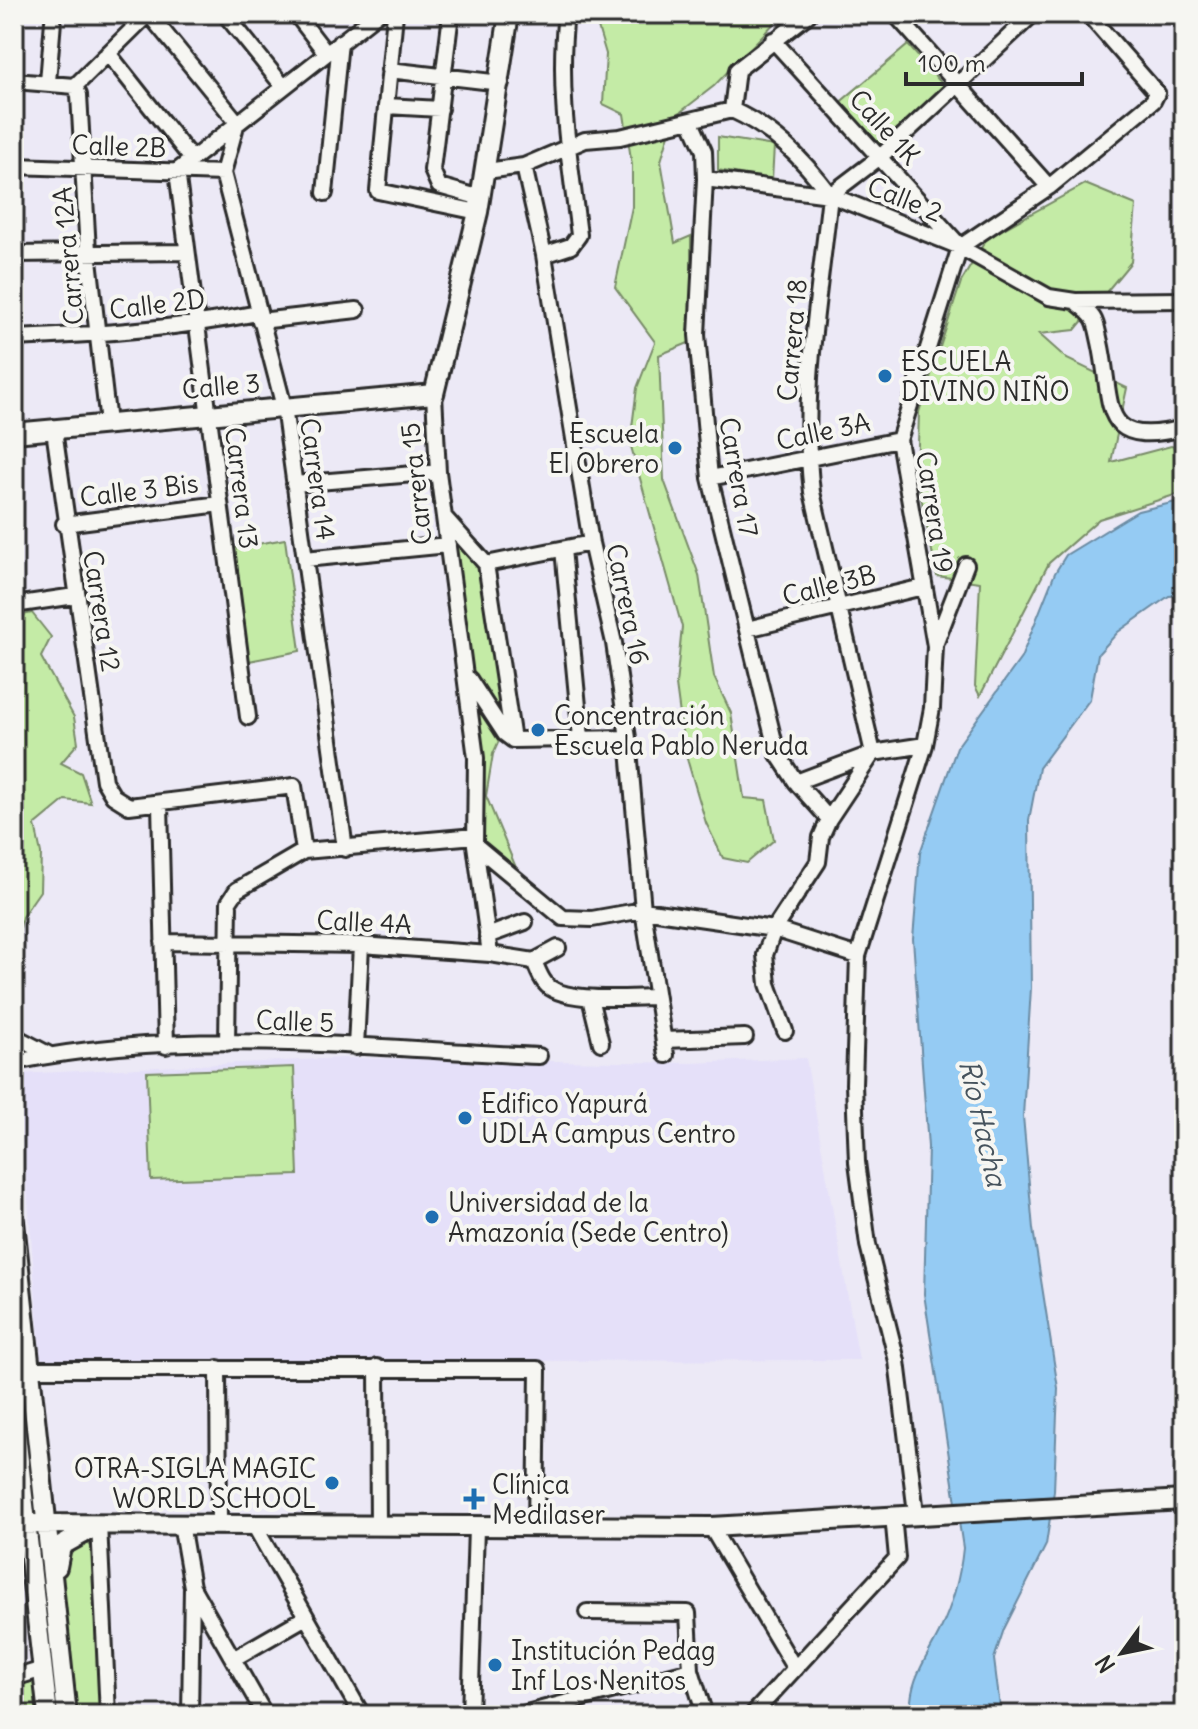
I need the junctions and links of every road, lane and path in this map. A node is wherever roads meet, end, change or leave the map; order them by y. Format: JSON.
{"nodes":[{"id":1,"x":148,"y":14,"type":"edge"},
{"id":2,"x":225,"y":14,"type":"edge"},
{"id":3,"x":296,"y":14,"type":"edge"},
{"id":4,"x":395,"y":14,"type":"edge"},
{"id":5,"x":451,"y":14,"type":"edge"},
{"id":6,"x":509,"y":14,"type":"edge"},
{"id":7,"x":566,"y":14,"type":"edge"},
{"id":8,"x":809,"y":14,"type":"edge"},
{"id":9,"x":895,"y":14,"type":"edge"},
{"id":10,"x":1033,"y":14,"type":"edge"},
{"id":11,"x":1088,"y":14,"type":"edge"},
{"id":12,"x":373,"y":15,"type":"edge"},
{"id":13,"x":53,"y":21,"type":"dead end"},
{"id":14,"x":773,"y":40,"type":"junction"},
{"id":15,"x":340,"y":42,"type":"junction"},
{"id":16,"x":108,"y":53,"type":"junction"},
{"id":17,"x":326,"y":53,"type":"junction"},
{"id":18,"x":389,"y":70,"type":"junction"},
{"id":19,"x":444,"y":77,"type":"junction"},
{"id":20,"x":14,"y":81,"type":"edge"},
{"id":21,"x":48,"y":82,"type":"junction"},
{"id":22,"x":501,"y":83,"type":"junction"},
{"id":23,"x":956,"y":85,"type":"junction"},
{"id":24,"x":75,"y":86,"type":"junction"},
{"id":25,"x":283,"y":86,"type":"junction"},
{"id":26,"x":386,"y":106,"type":"junction"},
{"id":27,"x":440,"y":109,"type":"junction"},
{"id":28,"x":732,"y":110,"type":"junction"},
{"id":29,"x":237,"y":122,"type":"junction"},
{"id":30,"x":691,"y":122,"type":"junction"},
{"id":31,"x":568,"y":148,"type":"junction"},
{"id":32,"x":880,"y":157,"type":"junction"},
{"id":33,"x":191,"y":158,"type":"junction"},
{"id":34,"x":14,"y":166,"type":"edge"},
{"id":35,"x":524,"y":166,"type":"junction"},
{"id":36,"x":84,"y":168,"type":"junction"},
{"id":37,"x":177,"y":171,"type":"junction"},
{"id":38,"x":486,"y":171,"type":"junction"},
{"id":39,"x":223,"y":173,"type":"junction"},
{"id":40,"x":705,"y":179,"type":"junction"},
{"id":41,"x":1049,"y":187,"type":"junction"},
{"id":42,"x":325,"y":193,"type":"dead end"},
{"id":43,"x":830,"y":195,"type":"junction"},
{"id":44,"x":479,"y":205,"type":"junction"},
{"id":45,"x":960,"y":247,"type":"junction"},
{"id":46,"x":88,"y":251,"type":"junction"},
{"id":47,"x":185,"y":252,"type":"junction"},
{"id":48,"x":14,"y":254,"type":"edge"},
{"id":49,"x":544,"y":255,"type":"junction"},
{"id":50,"x":1184,"y":300,"type":"edge"},
{"id":51,"x":1075,"y":301,"type":"junction"},
{"id":52,"x":357,"y":310,"type":"dead end"},
{"id":53,"x":259,"y":317,"type":"junction"},
{"id":54,"x":197,"y":325,"type":"junction"},
{"id":55,"x":100,"y":335,"type":"junction"},
{"id":56,"x":14,"y":338,"type":"edge"},
{"id":57,"x":434,"y":394,"type":"junction"},
{"id":58,"x":284,"y":407,"type":"junction"},
{"id":59,"x":209,"y":417,"type":"junction"},
{"id":60,"x":108,"y":423,"type":"junction"},
{"id":61,"x":15,"y":428,"type":"edge"},
{"id":62,"x":1184,"y":428,"type":"edge"},
{"id":63,"x":54,"y":430,"type":"junction"},
{"id":64,"x":899,"y":440,"type":"junction"},
{"id":65,"x":808,"y":459,"type":"junction"},
{"id":66,"x":438,"y":472,"type":"junction"},
{"id":67,"x":710,"y":478,"type":"junction"},
{"id":68,"x":294,"y":484,"type":"junction"},
{"id":69,"x":220,"y":504,"type":"junction"},
{"id":70,"x":445,"y":518,"type":"junction"},
{"id":71,"x":64,"y":524,"type":"junction"},
{"id":72,"x":591,"y":543,"type":"junction"},
{"id":73,"x":448,"y":545,"type":"junction"},
{"id":74,"x":563,"y":549,"type":"junction"},
{"id":75,"x":305,"y":559,"type":"junction"},
{"id":76,"x":486,"y":564,"type":"junction"},
{"id":77,"x":966,"y":565,"type":"dead end"},
{"id":78,"x":923,"y":587,"type":"junction"},
{"id":79,"x":75,"y":596,"type":"junction"},
{"id":80,"x":14,"y":605,"type":"edge"},
{"id":81,"x":839,"y":608,"type":"junction"},
{"id":82,"x":747,"y":629,"type":"junction"},
{"id":83,"x":935,"y":646,"type":"junction"},
{"id":84,"x":467,"y":676,"type":"junction"},
{"id":85,"x":248,"y":717,"type":"dead end"},
{"id":86,"x":581,"y":738,"type":"junction"},
{"id":87,"x":628,"y":738,"type":"junction"},
{"id":88,"x":513,"y":740,"type":"junction"},
{"id":89,"x":925,"y":745,"type":"junction"},
{"id":90,"x":873,"y":753,"type":"junction"},
{"id":91,"x":796,"y":782,"type":"junction"},
{"id":92,"x":160,"y":804,"type":"junction"},
{"id":93,"x":829,"y":819,"type":"junction"},
{"id":94,"x":475,"y":841,"type":"junction"},
{"id":95,"x":345,"y":849,"type":"junction"},
{"id":96,"x":304,"y":851,"type":"junction"},
{"id":97,"x":643,"y":910,"type":"junction"},
{"id":98,"x":525,"y":922,"type":"dead end"},
{"id":99,"x":774,"y":929,"type":"junction"},
{"id":100,"x":487,"y":936,"type":"junction"},
{"id":101,"x":229,"y":940,"type":"junction"},
{"id":102,"x":163,"y":942,"type":"junction"},
{"id":103,"x":361,"y":945,"type":"junction"},
{"id":104,"x":558,"y":948,"type":"dead end"},
{"id":105,"x":490,"y":954,"type":"junction"},
{"id":106,"x":858,"y":956,"type":"junction"},
{"id":107,"x":534,"y":961,"type":"junction"},
{"id":108,"x":656,"y":997,"type":"junction"},
{"id":109,"x":590,"y":998,"type":"junction"},
{"id":110,"x":785,"y":1031,"type":"dead end"},
{"id":111,"x":14,"y":1036,"type":"edge"},
{"id":112,"x":745,"y":1037,"type":"dead end"},
{"id":113,"x":227,"y":1043,"type":"junction"},
{"id":114,"x":601,"y":1043,"type":"dead end"},
{"id":115,"x":166,"y":1046,"type":"junction"},
{"id":116,"x":356,"y":1047,"type":"junction"},
{"id":117,"x":50,"y":1055,"type":"junction"},
{"id":118,"x":539,"y":1056,"type":"dead end"},
{"id":119,"x":14,"y":1059,"type":"edge"},
{"id":120,"x":14,"y":1222,"type":"edge"},
{"id":121,"x":19,"y":1330,"type":"edge"},
{"id":122,"x":377,"y":1367,"type":"junction"},
{"id":123,"x":218,"y":1368,"type":"junction"},
{"id":124,"x":28,"y":1369,"type":"junction"},
{"id":125,"x":14,"y":1417,"type":"edge"},
{"id":126,"x":1184,"y":1500,"type":"edge"},
{"id":127,"x":924,"y":1512,"type":"junction"},
{"id":128,"x":893,"y":1515,"type":"junction"},
{"id":129,"x":29,"y":1522,"type":"edge"},
{"id":130,"x":99,"y":1524,"type":"junction"},
{"id":131,"x":181,"y":1524,"type":"junction"},
{"id":132,"x":219,"y":1525,"type":"junction"},
{"id":133,"x":254,"y":1525,"type":"junction"},
{"id":134,"x":378,"y":1527,"type":"junction"},
{"id":135,"x":711,"y":1527,"type":"junction"},
{"id":136,"x":476,"y":1528,"type":"junction"},
{"id":137,"x":536,"y":1528,"type":"junction"},
{"id":138,"x":51,"y":1571,"type":"junction"},
{"id":139,"x":192,"y":1587,"type":"junction"},
{"id":140,"x":587,"y":1612,"type":"dead end"},
{"id":141,"x":306,"y":1617,"type":"junction"},
{"id":142,"x":233,"y":1659,"type":"junction"},
{"id":143,"x":43,"y":1669,"type":"junction"},
{"id":144,"x":795,"y":1669,"type":"junction"},
{"id":145,"x":691,"y":1670,"type":"junction"},
{"id":146,"x":14,"y":1678,"type":"edge"},
{"id":147,"x":258,"y":1713,"type":"edge"},
{"id":148,"x":48,"y":1715,"type":"edge"},
{"id":149,"x":67,"y":1715,"type":"edge"},
{"id":150,"x":108,"y":1715,"type":"edge"},
{"id":151,"x":190,"y":1715,"type":"edge"},
{"id":152,"x":362,"y":1715,"type":"edge"},
{"id":153,"x":470,"y":1715,"type":"edge"},
{"id":154,"x":519,"y":1715,"type":"edge"},
{"id":155,"x":705,"y":1715,"type":"edge"},
{"id":156,"x":752,"y":1715,"type":"edge"}],
"edges":[{"from":1,"to":16,"type":"street"},
{"from":1,"to":29,"type":"street"},
{"from":2,"to":25,"type":"street"},
{"from":3,"to":17,"type":"street"},
{"from":4,"to":18,"type":"street"},
{"from":5,"to":19,"type":"street"},
{"from":6,"to":22,"type":"main road","name":"Carrera 15"},
{"from":7,"to":31,"type":"street"},
{"from":8,"to":14,"type":"street"},
{"from":9,"to":23,"type":"street"},
{"from":10,"to":23,"type":"street"},
{"from":11,"to":41,"type":"street"},
{"from":12,"to":15,"type":"street"},
{"from":13,"to":21,"type":"street"},
{"from":14,"to":28,"type":"street"},
{"from":14,"to":32,"type":"street","name":"Calle 1K"},
{"from":15,"to":17,"type":"street"},
{"from":15,"to":42,"type":"street"},
{"from":16,"to":24,"type":"street"},
{"from":16,"to":33,"type":"street"},
{"from":17,"to":25,"type":"street"},
{"from":18,"to":19,"type":"street"},
{"from":18,"to":26,"type":"street"},
{"from":19,"to":22,"type":"street"},
{"from":19,"to":27,"type":"street"},
{"from":20,"to":21,"type":"street"},
{"from":21,"to":24,"type":"street"},
{"from":22,"to":38,"type":"main road","name":"Carrera 15"},
{"from":23,"to":32,"type":"street"},
{"from":23,"to":41,"type":"street"},
{"from":24,"to":36,"type":"street","name":"Carrera 12A"},
{"from":25,"to":29,"type":"street"},
{"from":26,"to":27,"type":"street"},
{"from":26,"to":44,"type":"street"},
{"from":27,"to":44,"type":"street"},
{"from":28,"to":30,"type":"street"},
{"from":28,"to":43,"type":"street"},
{"from":29,"to":33,"type":"street"},
{"from":29,"to":39,"type":"street","name":"Carrera 14"},
{"from":30,"to":31,"type":"street"},
{"from":30,"to":40,"type":"street","name":"Carrera 17"},
{"from":31,"to":35,"type":"street"},
{"from":31,"to":49,"type":"street"},
{"from":32,"to":43,"type":"street"},
{"from":32,"to":45,"type":"street","name":"Calle 1K"},
{"from":33,"to":37,"type":"street"},
{"from":34,"to":36,"type":"street","name":"Calle 2B"},
{"from":35,"to":38,"type":"street"},
{"from":35,"to":49,"type":"street","name":"Carrera 16"},
{"from":36,"to":37,"type":"street","name":"Calle 2B"},
{"from":36,"to":46,"type":"street","name":"Carrera 12A"},
{"from":37,"to":39,"type":"street","name":"Calle 2B"},
{"from":37,"to":47,"type":"street","name":"Carrera 13"},
{"from":38,"to":44,"type":"main road","name":"Carrera 15"},
{"from":39,"to":53,"type":"street","name":"Carrera 14"},
{"from":40,"to":43,"type":"street","name":"Calle 2"},
{"from":40,"to":67,"type":"street","name":"Carrera 17"},
{"from":41,"to":45,"type":"street"},
{"from":43,"to":45,"type":"street","name":"Calle 2"},
{"from":43,"to":65,"type":"street","name":"Carrera 18"},
{"from":44,"to":57,"type":"main road","name":"Carrera 15"},
{"from":45,"to":51,"type":"street","name":"Calle 2"},
{"from":45,"to":64,"type":"street","name":"Carrera 19"},
{"from":46,"to":47,"type":"street"},
{"from":46,"to":48,"type":"street"},
{"from":46,"to":55,"type":"street","name":"Carrera 12A"},
{"from":47,"to":54,"type":"street","name":"Carrera 13"},
{"from":49,"to":72,"type":"street","name":"Carrera 16"},
{"from":50,"to":51,"type":"street","name":"Calle 2"},
{"from":51,"to":62,"type":"street"},
{"from":52,"to":53,"type":"street","name":"Calle 2D"},
{"from":53,"to":54,"type":"street","name":"Calle 2D"},
{"from":53,"to":58,"type":"street","name":"Carrera 14"},
{"from":54,"to":55,"type":"street","name":"Calle 2D"},
{"from":54,"to":59,"type":"street","name":"Carrera 13"},
{"from":55,"to":56,"type":"street","name":"Calle 2D"},
{"from":55,"to":60,"type":"street","name":"Carrera 12A"},
{"from":57,"to":58,"type":"main road","name":"Calle 3"},
{"from":57,"to":66,"type":"street","name":"Carrera 15"},
{"from":58,"to":59,"type":"main road","name":"Calle 3"},
{"from":58,"to":68,"type":"street","name":"Carrera 14"},
{"from":59,"to":60,"type":"main road","name":"Calle 3"},
{"from":59,"to":69,"type":"street","name":"Carrera 13"},
{"from":60,"to":63,"type":"main road","name":"Calle 3"},
{"from":61,"to":63,"type":"main road","name":"Calle 3"},
{"from":63,"to":71,"type":"street","name":"Carrera 12"},
{"from":64,"to":65,"type":"street","name":"Calle 3A"},
{"from":64,"to":78,"type":"street","name":"Carrera 19"},
{"from":65,"to":67,"type":"street","name":"Calle 3A"},
{"from":65,"to":81,"type":"street","name":"Carrera 18"},
{"from":66,"to":68,"type":"street"},
{"from":66,"to":70,"type":"street","name":"Carrera 15"},
{"from":67,"to":82,"type":"street","name":"Carrera 17"},
{"from":68,"to":75,"type":"street","name":"Carrera 14"},
{"from":69,"to":71,"type":"street","name":"Calle 3 Bis"},
{"from":69,"to":85,"type":"street","name":"Carrera 13"},
{"from":70,"to":73,"type":"street","name":"Carrera 15"},
{"from":70,"to":76,"type":"street"},
{"from":71,"to":79,"type":"street","name":"Carrera 12"},
{"from":72,"to":74,"type":"street"},
{"from":72,"to":87,"type":"street","name":"Carrera 16"},
{"from":73,"to":75,"type":"street"},
{"from":73,"to":84,"type":"street","name":"Carrera 15"},
{"from":74,"to":76,"type":"street"},
{"from":74,"to":86,"type":"street"},
{"from":75,"to":95,"type":"street","name":"Carrera 14"},
{"from":76,"to":88,"type":"street"},
{"from":77,"to":83,"type":"street"},
{"from":78,"to":81,"type":"street","name":"Calle 3B"},
{"from":78,"to":83,"type":"street","name":"Carrera 19"},
{"from":79,"to":80,"type":"street"},
{"from":79,"to":92,"type":"street","name":"Carrera 12"},
{"from":81,"to":82,"type":"street","name":"Calle 3B"},
{"from":81,"to":90,"type":"street","name":"Carrera 18"},
{"from":82,"to":91,"type":"street","name":"Carrera 17"},
{"from":83,"to":89,"type":"street","name":"Carrera 19"},
{"from":84,"to":88,"type":"street"},
{"from":84,"to":94,"type":"street","name":"Carrera 15"},
{"from":86,"to":87,"type":"street"},
{"from":86,"to":88,"type":"street"},
{"from":87,"to":97,"type":"street","name":"Carrera 16"},
{"from":89,"to":90,"type":"street"},
{"from":89,"to":106,"type":"street","name":"Carrera 19"},
{"from":90,"to":91,"type":"street"},
{"from":90,"to":93,"type":"street"},
{"from":91,"to":93,"type":"street","name":"Carrera 17"},
{"from":92,"to":96,"type":"street"},
{"from":92,"to":102,"type":"street"},
{"from":93,"to":99,"type":"street"},
{"from":94,"to":95,"type":"street"},
{"from":94,"to":97,"type":"street"},
{"from":94,"to":100,"type":"street","name":"Carrera 15"},
{"from":95,"to":96,"type":"street"},
{"from":96,"to":101,"type":"street"},
{"from":97,"to":99,"type":"street"},
{"from":97,"to":108,"type":"street","name":"Carrera 16"},
{"from":98,"to":100,"type":"street"},
{"from":99,"to":106,"type":"street"},
{"from":99,"to":110,"type":"street"},
{"from":100,"to":105,"type":"street","name":"Carrera 15"},
{"from":101,"to":102,"type":"street","name":"Calle 4A"},
{"from":101,"to":103,"type":"street","name":"Calle 4A"},
{"from":101,"to":113,"type":"street"},
{"from":102,"to":115,"type":"street"},
{"from":103,"to":105,"type":"street","name":"Calle 4A"},
{"from":103,"to":116,"type":"street"},
{"from":104,"to":107,"type":"street"},
{"from":105,"to":107,"type":"street","name":"Calle 4A"},
{"from":106,"to":127,"type":"street","name":"Carrera 19"},
{"from":107,"to":109,"type":"street"},
{"from":108,"to":109,"type":"street"},
{"from":108,"to":112,"type":"street","name":"Carrera 16"},
{"from":109,"to":114,"type":"street"},
{"from":111,"to":117,"type":"street"},
{"from":113,"to":115,"type":"street","name":"Calle 5"},
{"from":113,"to":116,"type":"street","name":"Calle 5"},
{"from":115,"to":117,"type":"street","name":"Calle 5"},
{"from":116,"to":118,"type":"street","name":"Calle 5"},
{"from":117,"to":119,"type":"street","name":"Calle 5"},
{"from":120,"to":121,"type":"main road"},
{"from":121,"to":124,"type":"main road"},
{"from":122,"to":123,"type":"street"},
{"from":122,"to":134,"type":"street"},
{"from":122,"to":137,"type":"street"},
{"from":123,"to":124,"type":"street"},
{"from":123,"to":132,"type":"street"},
{"from":124,"to":129,"type":"main road"},
{"from":125,"to":129,"type":"main road"},
{"from":126,"to":127,"type":"main road"},
{"from":127,"to":128,"type":"main road"},
{"from":128,"to":135,"type":"main road"},
{"from":128,"to":144,"type":"street"},
{"from":129,"to":130,"type":"main road"},
{"from":129,"to":138,"type":"main road"},
{"from":129,"to":143,"type":"main road"},
{"from":130,"to":131,"type":"main road"},
{"from":130,"to":138,"type":"main road"},
{"from":130,"to":150,"type":"street"},
{"from":131,"to":132,"type":"main road"},
{"from":131,"to":139,"type":"street"},
{"from":132,"to":133,"type":"main road"},
{"from":133,"to":134,"type":"main road"},
{"from":133,"to":141,"type":"street"},
{"from":134,"to":136,"type":"main road"},
{"from":135,"to":137,"type":"main road"},
{"from":135,"to":144,"type":"street"},
{"from":136,"to":137,"type":"main road"},
{"from":136,"to":153,"type":"street"},
{"from":138,"to":149,"type":"main road"},
{"from":139,"to":142,"type":"street"},
{"from":139,"to":151,"type":"street"},
{"from":140,"to":145,"type":"street"},
{"from":141,"to":142,"type":"street"},
{"from":141,"to":152,"type":"street"},
{"from":142,"to":147,"type":"street"},
{"from":143,"to":146,"type":"street"},
{"from":143,"to":148,"type":"main road"},
{"from":144,"to":156,"type":"street"},
{"from":145,"to":154,"type":"street"},
{"from":145,"to":155,"type":"street"}]}
